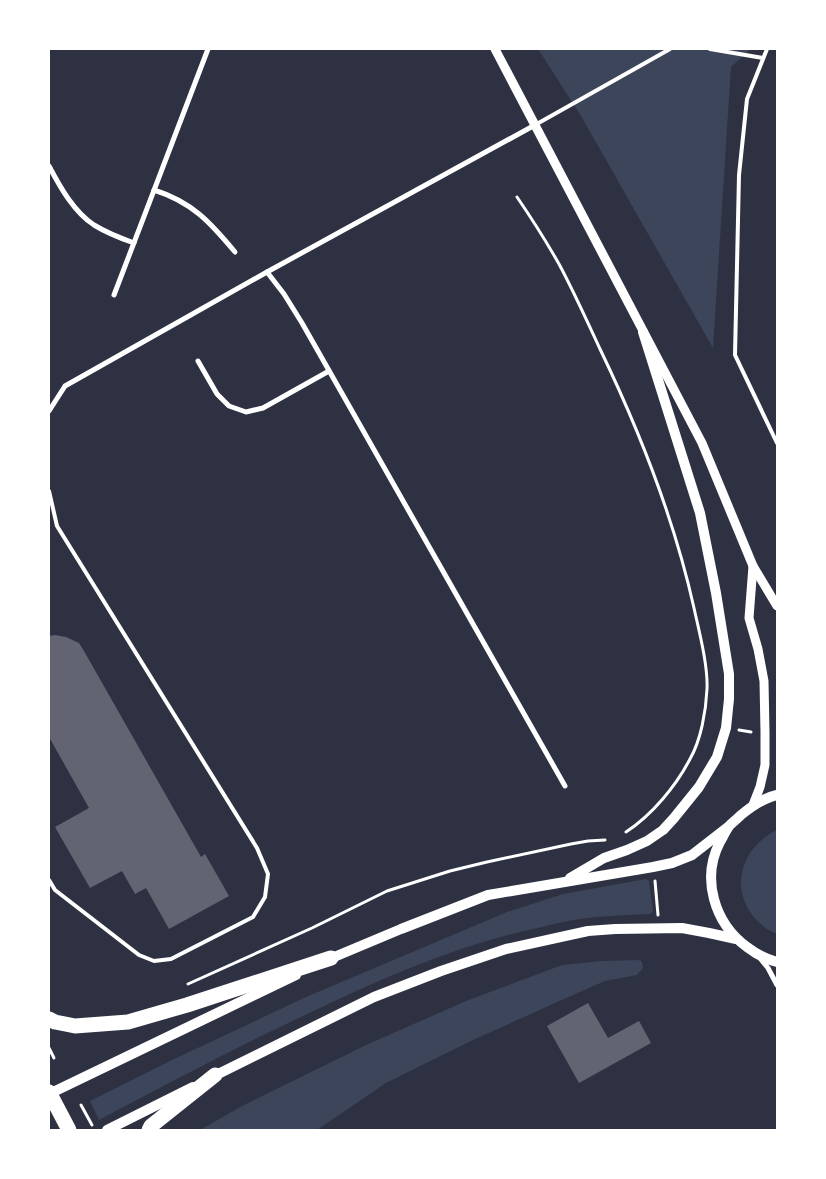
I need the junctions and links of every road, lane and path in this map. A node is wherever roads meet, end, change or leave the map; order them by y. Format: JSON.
{"nodes":[{"id":1,"x":208,"y":49,"type":"edge"},
{"id":2,"x":495,"y":49,"type":"edge"},
{"id":3,"x":670,"y":49,"type":"edge"},
{"id":4,"x":710,"y":49,"type":"edge"},
{"id":5,"x":767,"y":49,"type":"edge"},
{"id":6,"x":763,"y":58,"type":"junction"},
{"id":7,"x":535,"y":125,"type":"junction"},
{"id":8,"x":49,"y":166,"type":"edge"},
{"id":9,"x":154,"y":190,"type":"junction"},
{"id":10,"x":134,"y":243,"type":"junction"},
{"id":11,"x":235,"y":252,"type":"dead end"},
{"id":12,"x":267,"y":272,"type":"junction"},
{"id":13,"x":114,"y":295,"type":"dead end"},
{"id":14,"x":643,"y":332,"type":"junction"},
{"id":15,"x":198,"y":361,"type":"dead end"},
{"id":16,"x":329,"y":371,"type":"junction"},
{"id":17,"x":49,"y":411,"type":"edge"},
{"id":18,"x":777,"y":443,"type":"edge"},
{"id":19,"x":49,"y":491,"type":"edge"},
{"id":20,"x":753,"y":566,"type":"junction"},
{"id":21,"x":777,"y":606,"type":"edge"},
{"id":22,"x":736,"y":730,"type":"dead end"},
{"id":23,"x":750,"y":732,"type":"dead end"},
{"id":24,"x":565,"y":786,"type":"dead end"},
{"id":25,"x":777,"y":796,"type":"edge"},
{"id":26,"x":753,"y":805,"type":"junction"},
{"id":27,"x":728,"y":827,"type":"junction"},
{"id":28,"x":654,"y":877,"type":"dead end"},
{"id":29,"x":49,"y":880,"type":"edge"},
{"id":30,"x":564,"y":882,"type":"junction"},
{"id":31,"x":658,"y":915,"type":"dead end"},
{"id":32,"x":736,"y":939,"type":"junction"},
{"id":33,"x":755,"y":953,"type":"junction"},
{"id":34,"x":331,"y":958,"type":"junction"},
{"id":35,"x":777,"y":962,"type":"edge"},
{"id":36,"x":777,"y":985,"type":"edge"},
{"id":37,"x":49,"y":1019,"type":"edge"},
{"id":38,"x":49,"y":1048,"type":"edge"},
{"id":39,"x":54,"y":1058,"type":"dead end"},
{"id":40,"x":215,"y":1075,"type":"junction"},
{"id":41,"x":49,"y":1093,"type":"edge"},
{"id":42,"x":81,"y":1105,"type":"dead end"},
{"id":43,"x":92,"y":1125,"type":"dead end"},
{"id":44,"x":68,"y":1130,"type":"edge"},
{"id":45,"x":107,"y":1130,"type":"edge"},
{"id":46,"x":149,"y":1130,"type":"edge"}],
"edges":[{"from":1,"to":9,"type":"street"},
{"from":2,"to":7,"type":"street"},
{"from":3,"to":7,"type":"lane"},
{"from":4,"to":6,"type":"lane"},
{"from":5,"to":6,"type":"lane"},
{"from":6,"to":18,"type":"lane"},
{"from":7,"to":12,"type":"street"},
{"from":7,"to":14,"type":"street"},
{"from":8,"to":10,"type":"street"},
{"from":9,"to":10,"type":"street"},
{"from":9,"to":11,"type":"street"},
{"from":10,"to":13,"type":"street"},
{"from":12,"to":16,"type":"street"},
{"from":12,"to":17,"type":"street"},
{"from":14,"to":20,"type":"street"},
{"from":14,"to":30,"type":"main road"},
{"from":15,"to":16,"type":"street"},
{"from":16,"to":24,"type":"street"},
{"from":19,"to":29,"type":"lane"},
{"from":20,"to":21,"type":"street"},
{"from":20,"to":26,"type":"street"},
{"from":22,"to":23,"type":"path"},
{"from":25,"to":26,"type":"main road"},
{"from":26,"to":27,"type":"main road"},
{"from":27,"to":30,"type":"main road"},
{"from":27,"to":32,"type":"main road"},
{"from":28,"to":31,"type":"path"},
{"from":30,"to":34,"type":"main road"},
{"from":32,"to":33,"type":"main road"},
{"from":32,"to":40,"type":"main road"},
{"from":33,"to":35,"type":"main road"},
{"from":33,"to":36,"type":"street"},
{"from":34,"to":37,"type":"highway"},
{"from":34,"to":41,"type":"main road"},
{"from":38,"to":39,"type":"path"},
{"from":40,"to":45,"type":"main road"},
{"from":40,"to":46,"type":"highway"},
{"from":41,"to":44,"type":"highway"},
{"from":42,"to":43,"type":"path"}]}
